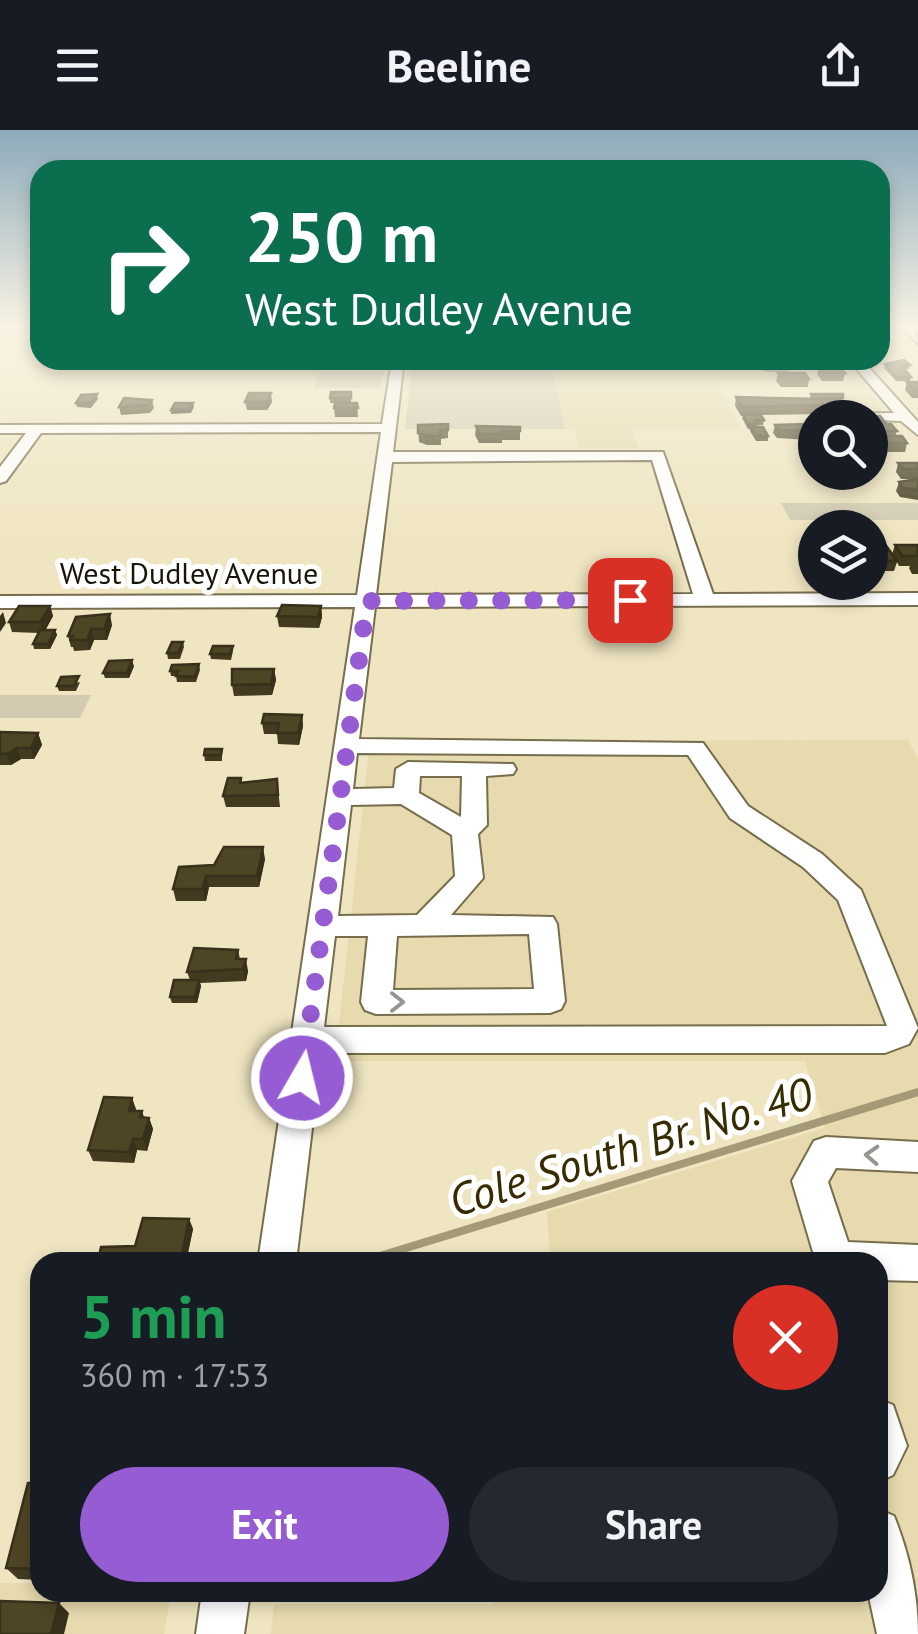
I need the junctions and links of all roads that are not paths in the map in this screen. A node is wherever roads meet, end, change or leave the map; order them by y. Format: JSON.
{"nodes":[{"id":1,"x":394,"y":397,"type":"edge"},
{"id":2,"x":888,"y":397,"type":"edge"},
{"id":3,"x":888,"y":417,"type":"edge"},
{"id":4,"x":905,"y":417,"type":"junction"},
{"id":5,"x":390,"y":428,"type":"junction"},
{"id":6,"x":0,"y":429,"type":"edge"},
{"id":7,"x":37,"y":429,"type":"junction"},
{"id":8,"x":918,"y":432,"type":"edge"},
{"id":9,"x":386,"y":457,"type":"junction"},
{"id":10,"x":0,"y":478,"type":"edge"},
{"id":11,"x":918,"y":599,"type":"edge"},
{"id":12,"x":705,"y":600,"type":"junction"},
{"id":13,"x":367,"y":601,"type":"junction"},
{"id":14,"x":0,"y":602,"type":"edge"},
{"id":15,"x":347,"y":746,"type":"junction"},
{"id":16,"x":474,"y":769,"type":"junction"},
{"id":17,"x":504,"y":769,"type":"dead end"},
{"id":18,"x":406,"y":796,"type":"junction"},
{"id":19,"x":340,"y":797,"type":"junction"},
{"id":20,"x":465,"y":831,"type":"junction"},
{"id":21,"x":424,"y":924,"type":"junction"},
{"id":22,"x":323,"y":926,"type":"junction"},
{"id":23,"x":384,"y":926,"type":"junction"},
{"id":24,"x":307,"y":1040,"type":"junction"},
{"id":25,"x":918,"y":1157,"type":"edge"},
{"id":26,"x":278,"y":1252,"type":"edge"},
{"id":27,"x":831,"y":1252,"type":"edge"},
{"id":28,"x":888,"y":1263,"type":"edge"},
{"id":29,"x":918,"y":1263,"type":"edge"},
{"id":30,"x":888,"y":1576,"type":"edge"},
{"id":31,"x":225,"y":1602,"type":"edge"},
{"id":32,"x":220,"y":1634,"type":"edge"},
{"id":33,"x":901,"y":1634,"type":"edge"}],
"edges":[{"from":1,"to":5,"type":"street"},
{"from":2,"to":4,"type":"street"},
{"from":3,"to":4,"type":"street"},
{"from":4,"to":8,"type":"street"},
{"from":5,"to":7,"type":"street"},
{"from":5,"to":9,"type":"street"},
{"from":6,"to":7,"type":"street"},
{"from":7,"to":10,"type":"street"},
{"from":9,"to":12,"type":"street"},
{"from":9,"to":13,"type":"street"},
{"from":11,"to":12,"type":"street","name":"West Dudley Avenue"},
{"from":12,"to":13,"type":"street","name":"West Dudley Avenue"},
{"from":13,"to":14,"type":"street","name":"West Dudley Avenue"},
{"from":13,"to":15,"type":"street"},
{"from":15,"to":19,"type":"street"},
{"from":15,"to":24,"type":"street"},
{"from":16,"to":17,"type":"street"},
{"from":16,"to":18,"type":"street"},
{"from":16,"to":20,"type":"street"},
{"from":18,"to":19,"type":"street"},
{"from":18,"to":20,"type":"street"},
{"from":19,"to":22,"type":"street"},
{"from":20,"to":21,"type":"street"},
{"from":21,"to":23,"type":"street"},
{"from":23,"to":21,"type":"street","one_way":true},
{"from":22,"to":23,"type":"street"},
{"from":22,"to":24,"type":"street"},
{"from":24,"to":26,"type":"street"},
{"from":25,"to":27,"type":"street","one_way":true},
{"from":28,"to":29,"type":"street"},
{"from":30,"to":33,"type":"street"},
{"from":31,"to":32,"type":"street"}]}
